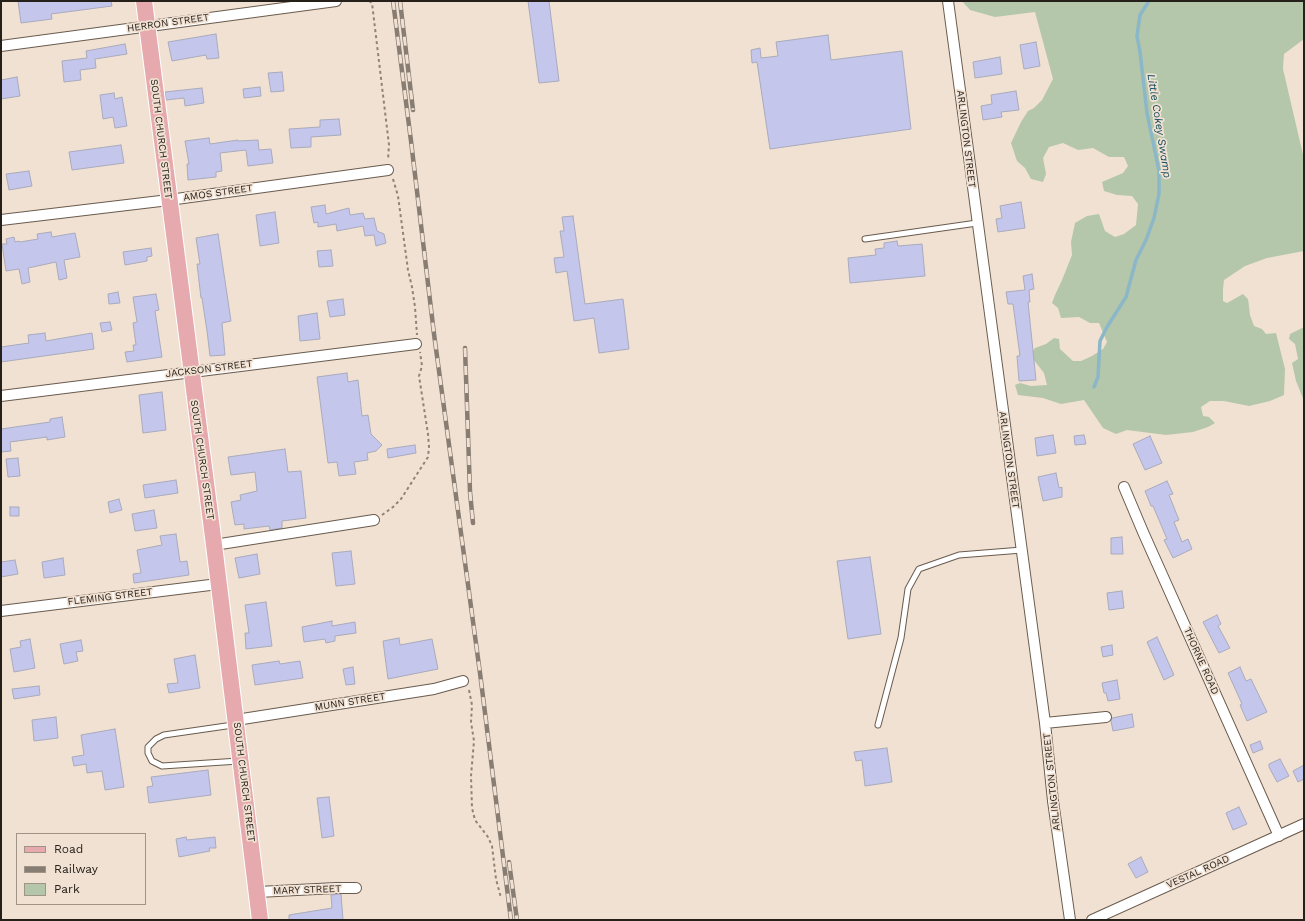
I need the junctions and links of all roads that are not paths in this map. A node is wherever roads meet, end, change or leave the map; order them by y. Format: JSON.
{"nodes":[{"id":1,"x":144,"y":1,"type":"edge"},
{"id":2,"x":336,"y":1,"type":"edge"},
{"id":3,"x":948,"y":1,"type":"edge"},
{"id":4,"x":147,"y":26,"type":"junction"},
{"id":5,"x":1,"y":46,"type":"edge"},
{"id":6,"x":388,"y":170,"type":"road end"},
{"id":7,"x":169,"y":200,"type":"junction"},
{"id":8,"x":1,"y":220,"type":"edge"},
{"id":9,"x":977,"y":223,"type":"junction"},
{"id":10,"x":865,"y":239,"type":"dead end"},
{"id":11,"x":416,"y":344,"type":"road end"},
{"id":12,"x":190,"y":372,"type":"junction"},
{"id":13,"x":1,"y":396,"type":"edge"},
{"id":14,"x":1124,"y":486,"type":"dead end"},
{"id":15,"x":374,"y":520,"type":"road end"},
{"id":16,"x":214,"y":545,"type":"junction"},
{"id":17,"x":1022,"y":550,"type":"junction"},
{"id":18,"x":218,"y":584,"type":"junction"},
{"id":19,"x":1,"y":611,"type":"edge"},
{"id":20,"x":463,"y":681,"type":"road end"},
{"id":21,"x":1106,"y":717,"type":"dead end"},
{"id":22,"x":236,"y":722,"type":"junction"},
{"id":23,"x":1045,"y":723,"type":"junction"},
{"id":24,"x":878,"y":725,"type":"dead end"},
{"id":25,"x":241,"y":761,"type":"junction"},
{"id":26,"x":1304,"y":824,"type":"edge"},
{"id":27,"x":1279,"y":836,"type":"junction"},
{"id":28,"x":356,"y":888,"type":"dead end"},
{"id":29,"x":258,"y":892,"type":"junction"},
{"id":30,"x":260,"y":920,"type":"edge"},
{"id":31,"x":1070,"y":920,"type":"edge"},
{"id":32,"x":1092,"y":920,"type":"edge"}],
"edges":[{"from":1,"to":4,"type":"main road","name":"SOUTH CHURCH STREET"},
{"from":2,"to":4,"type":"street","name":"HERRON STREET"},
{"from":3,"to":9,"type":"street","name":"ARLINGTON STREET"},
{"from":4,"to":5,"type":"street","name":"HERRON STREET"},
{"from":4,"to":7,"type":"main road","name":"SOUTH CHURCH STREET"},
{"from":6,"to":7,"type":"street","name":"AMOS STREET"},
{"from":7,"to":8,"type":"street","name":"AMOS STREET"},
{"from":7,"to":12,"type":"main road","name":"SOUTH CHURCH STREET"},
{"from":9,"to":10,"type":"lane"},
{"from":9,"to":17,"type":"street","name":"ARLINGTON STREET"},
{"from":11,"to":12,"type":"street","name":"JACKSON STREET"},
{"from":12,"to":13,"type":"street","name":"JACKSON STREET"},
{"from":12,"to":16,"type":"main road","name":"SOUTH CHURCH STREET"},
{"from":14,"to":27,"type":"street","name":"THORNE ROAD"},
{"from":15,"to":16,"type":"street"},
{"from":16,"to":18,"type":"main road","name":"SOUTH CHURCH STREET"},
{"from":17,"to":23,"type":"street","name":"ARLINGTON STREET"},
{"from":17,"to":24,"type":"lane"},
{"from":18,"to":19,"type":"street","name":"FLEMING STREET"},
{"from":18,"to":22,"type":"main road","name":"SOUTH CHURCH STREET"},
{"from":20,"to":22,"type":"street","name":"MUNN STREET"},
{"from":21,"to":23,"type":"street"},
{"from":22,"to":25,"type":"main road","name":"SOUTH CHURCH STREET"},
{"from":22,"to":25,"type":"lane"},
{"from":23,"to":31,"type":"street","name":"ARLINGTON STREET"},
{"from":25,"to":29,"type":"main road","name":"SOUTH CHURCH STREET"},
{"from":26,"to":27,"type":"street","name":"VESTAL ROAD"},
{"from":27,"to":32,"type":"street","name":"VESTAL ROAD"},
{"from":28,"to":29,"type":"street","name":"MARY STREET"},
{"from":29,"to":30,"type":"main road","name":"SOUTH CHURCH STREET"}]}
